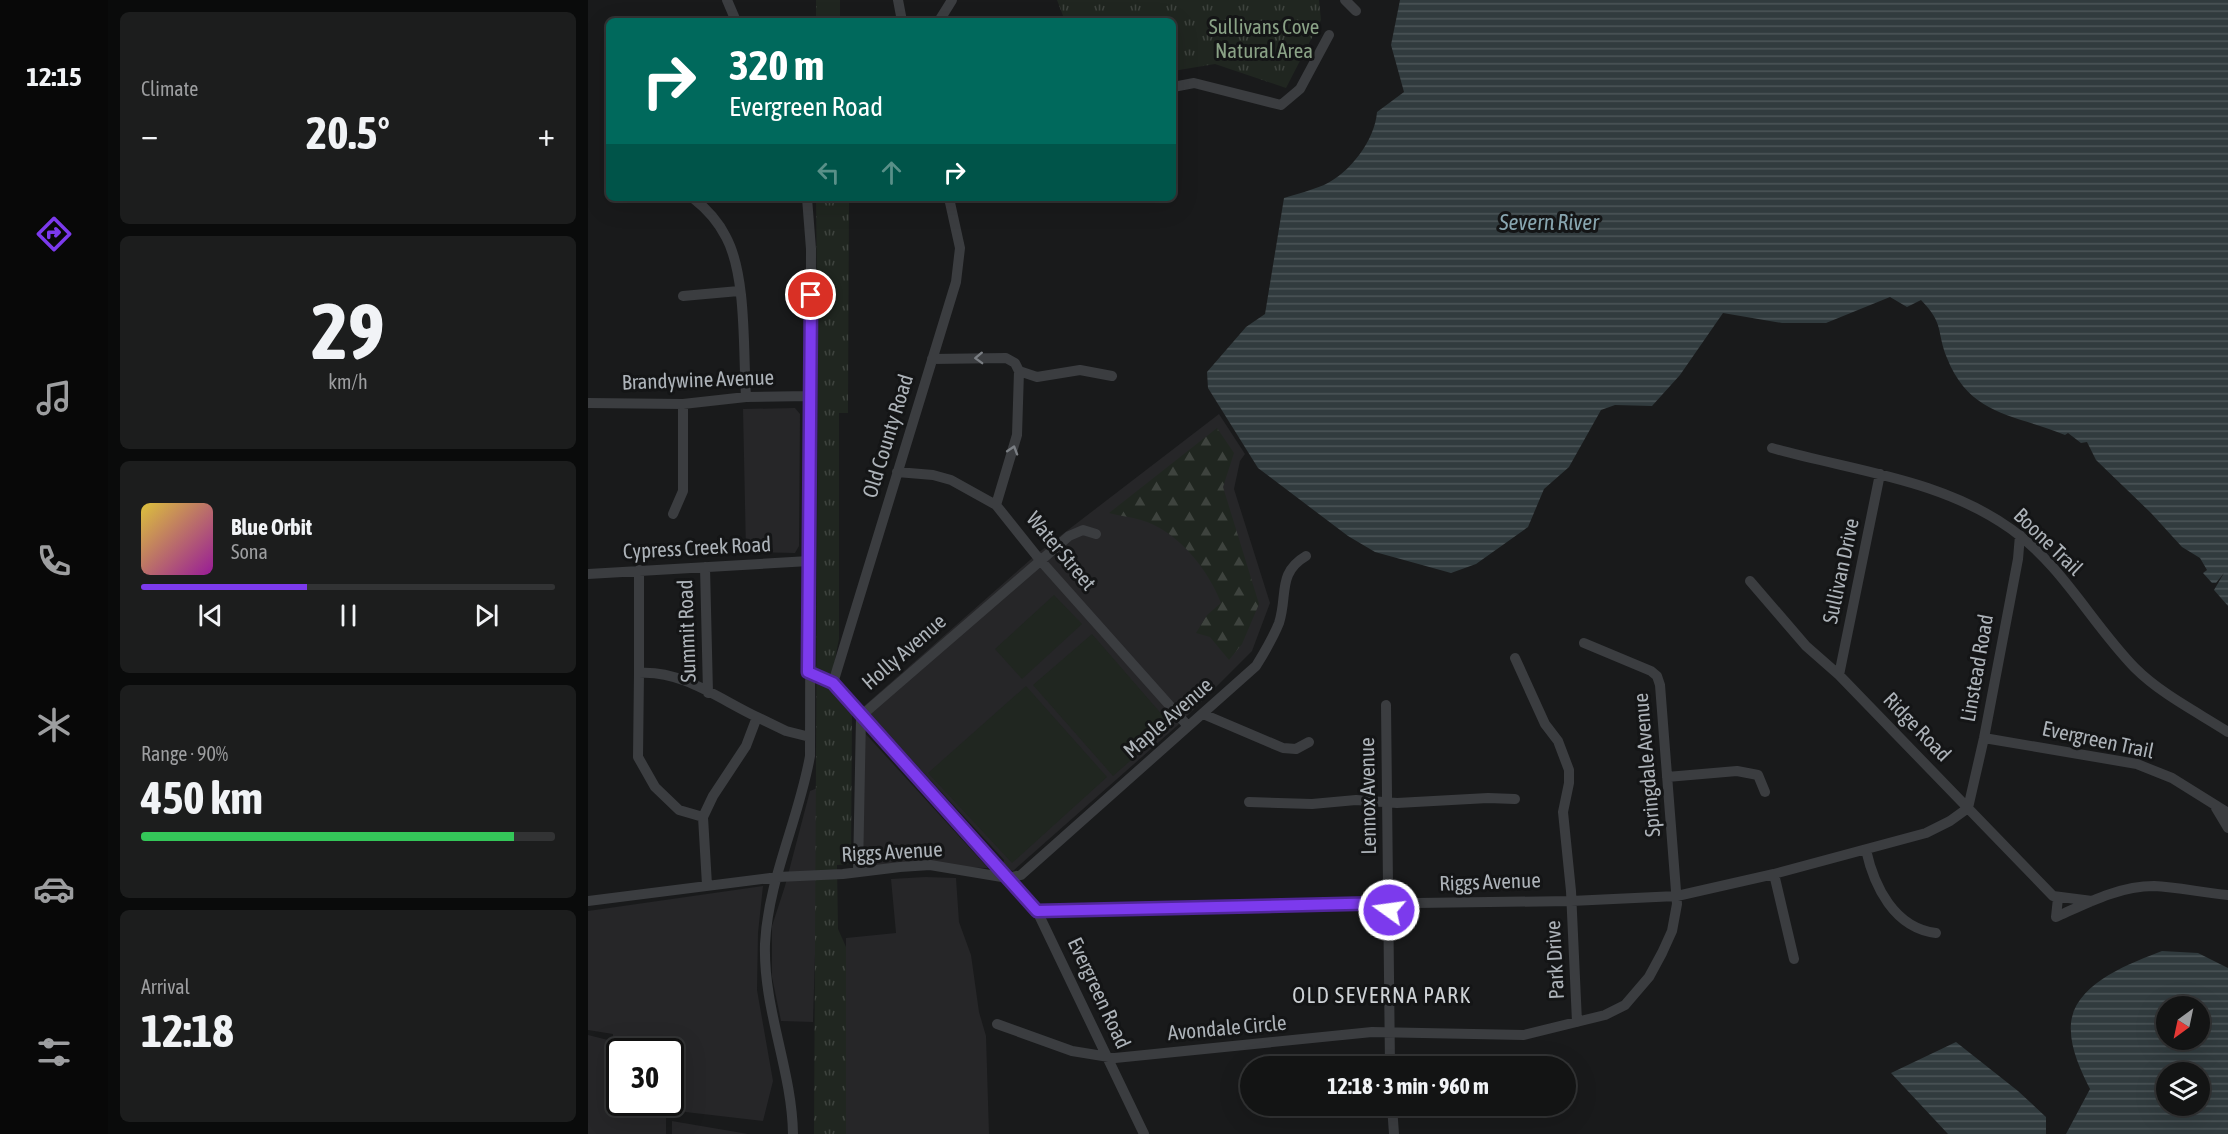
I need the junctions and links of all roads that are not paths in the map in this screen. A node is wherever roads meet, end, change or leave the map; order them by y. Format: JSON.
{"nodes":[{"id":1,"x":727,"y":0,"type":"edge"},
{"id":2,"x":898,"y":0,"type":"edge"},
{"id":3,"x":952,"y":0,"type":"edge"},
{"id":4,"x":1345,"y":0,"type":"edge"},
{"id":5,"x":1356,"y":11,"type":"dead end"},
{"id":6,"x":735,"y":18,"type":"edge"},
{"id":7,"x":901,"y":18,"type":"edge"},
{"id":8,"x":941,"y":18,"type":"edge"},
{"id":9,"x":1329,"y":35,"type":"dead end"},
{"id":10,"x":1176,"y":86,"type":"edge"},
{"id":11,"x":696,"y":201,"type":"edge"},
{"id":12,"x":807,"y":201,"type":"edge"},
{"id":13,"x":950,"y":201,"type":"edge"},
{"id":14,"x":740,"y":291,"type":"junction"},
{"id":15,"x":683,"y":296,"type":"dead end"},
{"id":16,"x":932,"y":359,"type":"junction"},
{"id":17,"x":1020,"y":371,"type":"junction"},
{"id":18,"x":1112,"y":376,"type":"dead end"},
{"id":19,"x":810,"y":396,"type":"junction"},
{"id":20,"x":746,"y":397,"type":"junction"},
{"id":21,"x":588,"y":403,"type":"edge"},
{"id":22,"x":683,"y":404,"type":"junction"},
{"id":23,"x":1772,"y":448,"type":"dead end"},
{"id":24,"x":897,"y":471,"type":"junction"},
{"id":25,"x":1880,"y":474,"type":"junction"},
{"id":26,"x":996,"y":505,"type":"junction"},
{"id":27,"x":673,"y":514,"type":"dead end"},
{"id":28,"x":1096,"y":534,"type":"dead end"},
{"id":29,"x":2020,"y":535,"type":"junction"},
{"id":30,"x":1306,"y":556,"type":"dead end"},
{"id":31,"x":1040,"y":560,"type":"junction"},
{"id":32,"x":808,"y":561,"type":"junction"},
{"id":33,"x":705,"y":567,"type":"junction"},
{"id":34,"x":639,"y":570,"type":"junction"},
{"id":35,"x":588,"y":574,"type":"edge"},
{"id":36,"x":1750,"y":581,"type":"dead end"},
{"id":37,"x":1584,"y":643,"type":"dead end"},
{"id":38,"x":1515,"y":658,"type":"dead end"},
{"id":39,"x":808,"y":672,"type":"junction"},
{"id":40,"x":639,"y":673,"type":"junction"},
{"id":41,"x":1839,"y":675,"type":"junction"},
{"id":42,"x":833,"y":683,"type":"junction"},
{"id":43,"x":708,"y":693,"type":"junction"},
{"id":44,"x":1386,"y":705,"type":"dead end"},
{"id":45,"x":1203,"y":714,"type":"junction"},
{"id":46,"x":861,"y":716,"type":"junction"},
{"id":47,"x":756,"y":717,"type":"junction"},
{"id":48,"x":1187,"y":725,"type":"junction"},
{"id":49,"x":2228,"y":732,"type":"edge"},
{"id":50,"x":810,"y":737,"type":"junction"},
{"id":51,"x":1984,"y":738,"type":"junction"},
{"id":52,"x":1310,"y":742,"type":"dead end"},
{"id":53,"x":1667,"y":777,"type":"junction"},
{"id":54,"x":1765,"y":792,"type":"dead end"},
{"id":55,"x":1515,"y":799,"type":"dead end"},
{"id":56,"x":1250,"y":802,"type":"dead end"},
{"id":57,"x":1387,"y":802,"type":"junction"},
{"id":58,"x":1968,"y":808,"type":"junction"},
{"id":59,"x":2216,"y":808,"type":"junction"},
{"id":60,"x":2228,"y":813,"type":"edge"},
{"id":61,"x":703,"y":817,"type":"junction"},
{"id":62,"x":2228,"y":828,"type":"edge"},
{"id":63,"x":1866,"y":850,"type":"junction"},
{"id":64,"x":858,"y":872,"type":"junction"},
{"id":65,"x":1774,"y":874,"type":"junction"},
{"id":66,"x":778,"y":877,"type":"junction"},
{"id":67,"x":1008,"y":878,"type":"junction"},
{"id":68,"x":707,"y":885,"type":"junction"},
{"id":69,"x":2228,"y":895,"type":"edge"},
{"id":70,"x":1677,"y":896,"type":"junction"},
{"id":71,"x":2058,"y":898,"type":"junction"},
{"id":72,"x":588,"y":901,"type":"edge"},
{"id":73,"x":1571,"y":901,"type":"junction"},
{"id":74,"x":2092,"y":901,"type":"junction"},
{"id":75,"x":1389,"y":903,"type":"junction"},
{"id":76,"x":1037,"y":911,"type":"junction"},
{"id":77,"x":1936,"y":933,"type":"dead end"},
{"id":78,"x":1794,"y":959,"type":"dead end"},
{"id":79,"x":1577,"y":1022,"type":"junction"},
{"id":80,"x":997,"y":1024,"type":"dead end"},
{"id":81,"x":1391,"y":1031,"type":"junction"},
{"id":82,"x":1390,"y":1056,"type":"edge"},
{"id":83,"x":1108,"y":1058,"type":"junction"},
{"id":84,"x":1393,"y":1116,"type":"edge"},
{"id":85,"x":793,"y":1134,"type":"edge"},
{"id":86,"x":1144,"y":1134,"type":"edge"},
{"id":87,"x":1394,"y":1134,"type":"edge"}],
"edges":[{"from":1,"to":6,"type":"street"},
{"from":2,"to":7,"type":"street"},
{"from":3,"to":8,"type":"street"},
{"from":4,"to":5,"type":"street"},
{"from":9,"to":10,"type":"street"},
{"from":11,"to":14,"type":"street"},
{"from":12,"to":19,"type":"street"},
{"from":13,"to":16,"type":"street","name":"Old County Road"},
{"from":14,"to":15,"type":"street"},
{"from":14,"to":20,"type":"street"},
{"from":17,"to":16,"type":"street","one_way":true},
{"from":16,"to":24,"type":"street","name":"Old County Road"},
{"from":17,"to":18,"type":"street"},
{"from":26,"to":17,"type":"street","name":"Water Street","one_way":true},
{"from":19,"to":20,"type":"street","name":"Brandywine Avenue"},
{"from":19,"to":32,"type":"street"},
{"from":20,"to":22,"type":"street","name":"Brandywine Avenue"},
{"from":21,"to":22,"type":"street","name":"Brandywine Avenue"},
{"from":22,"to":27,"type":"street"},
{"from":23,"to":25,"type":"street","name":"Boone Trail"},
{"from":24,"to":26,"type":"street"},
{"from":24,"to":42,"type":"street","name":"Old County Road"},
{"from":25,"to":29,"type":"street","name":"Boone Trail"},
{"from":25,"to":41,"type":"street","name":"Sullivan Drive"},
{"from":26,"to":31,"type":"street","name":"Water Street"},
{"from":28,"to":31,"type":"street","name":"Holly Avenue"},
{"from":29,"to":49,"type":"street","name":"Boone Trail"},
{"from":29,"to":51,"type":"street","name":"Linstead Road"},
{"from":30,"to":45,"type":"street","name":"Maple Avenue"},
{"from":31,"to":46,"type":"street","name":"Holly Avenue"},
{"from":31,"to":48,"type":"street","name":"Water Street"},
{"from":32,"to":33,"type":"street","name":"Cypress Creek Road"},
{"from":32,"to":39,"type":"street"},
{"from":33,"to":34,"type":"street","name":"Cypress Creek Road"},
{"from":33,"to":43,"type":"street","name":"Summit Road"},
{"from":34,"to":35,"type":"street","name":"Cypress Creek Road"},
{"from":34,"to":40,"type":"street"},
{"from":36,"to":41,"type":"street","name":"Ridge Road"},
{"from":37,"to":53,"type":"street","name":"Springdale Avenue"},
{"from":38,"to":73,"type":"street","name":"Park Drive"},
{"from":39,"to":42,"type":"street","name":"Evergreen Road"},
{"from":39,"to":50,"type":"street"},
{"from":40,"to":43,"type":"street"},
{"from":40,"to":61,"type":"street"},
{"from":41,"to":58,"type":"street","name":"Ridge Road"},
{"from":42,"to":46,"type":"street","name":"Evergreen Road"},
{"from":43,"to":47,"type":"street"},
{"from":44,"to":57,"type":"street","name":"Lennox Avenue"},
{"from":45,"to":48,"type":"street","name":"Maple Avenue"},
{"from":45,"to":52,"type":"street"},
{"from":46,"to":64,"type":"street","name":"Holly Avenue"},
{"from":46,"to":67,"type":"street","name":"Evergreen Road"},
{"from":47,"to":50,"type":"street"},
{"from":47,"to":61,"type":"street"},
{"from":48,"to":67,"type":"street","name":"Maple Avenue"},
{"from":50,"to":66,"type":"street"},
{"from":51,"to":58,"type":"street","name":"Linstead Road"},
{"from":51,"to":59,"type":"street","name":"Evergreen Trail"},
{"from":53,"to":54,"type":"street"},
{"from":53,"to":70,"type":"street","name":"Springdale Avenue"},
{"from":55,"to":57,"type":"street"},
{"from":56,"to":57,"type":"street"},
{"from":57,"to":75,"type":"street","name":"Lennox Avenue"},
{"from":58,"to":63,"type":"street","name":"Riggs Avenue"},
{"from":58,"to":71,"type":"street","name":"Ridge Road"},
{"from":59,"to":60,"type":"street","name":"Evergreen Trail"},
{"from":59,"to":62,"type":"street"},
{"from":61,"to":68,"type":"street"},
{"from":63,"to":65,"type":"street","name":"Riggs Avenue"},
{"from":63,"to":77,"type":"street"},
{"from":64,"to":66,"type":"street","name":"Riggs Avenue"},
{"from":64,"to":67,"type":"street","name":"Riggs Avenue"},
{"from":65,"to":70,"type":"street","name":"Riggs Avenue"},
{"from":65,"to":78,"type":"street"},
{"from":66,"to":68,"type":"street","name":"Riggs Avenue"},
{"from":66,"to":85,"type":"street"},
{"from":67,"to":76,"type":"street","name":"Evergreen Road"},
{"from":68,"to":72,"type":"street","name":"Riggs Avenue"},
{"from":69,"to":74,"type":"street"},
{"from":70,"to":73,"type":"street","name":"Riggs Avenue"},
{"from":70,"to":79,"type":"street","name":"Avondale Circle"},
{"from":71,"to":74,"type":"street"},
{"from":71,"to":74,"type":"street"},
{"from":73,"to":75,"type":"street","name":"Riggs Avenue"},
{"from":73,"to":79,"type":"street","name":"Park Drive"},
{"from":75,"to":76,"type":"street","name":"Riggs Avenue"},
{"from":75,"to":81,"type":"street","name":"Lennox Avenue"},
{"from":76,"to":83,"type":"street","name":"Evergreen Road"},
{"from":79,"to":81,"type":"street","name":"Avondale Circle"},
{"from":80,"to":83,"type":"street","name":"Avondale Circle"},
{"from":81,"to":82,"type":"street","name":"Lennox Avenue"},
{"from":81,"to":83,"type":"street","name":"Avondale Circle"},
{"from":83,"to":86,"type":"street","name":"Evergreen Road"},
{"from":84,"to":87,"type":"street"}]}
